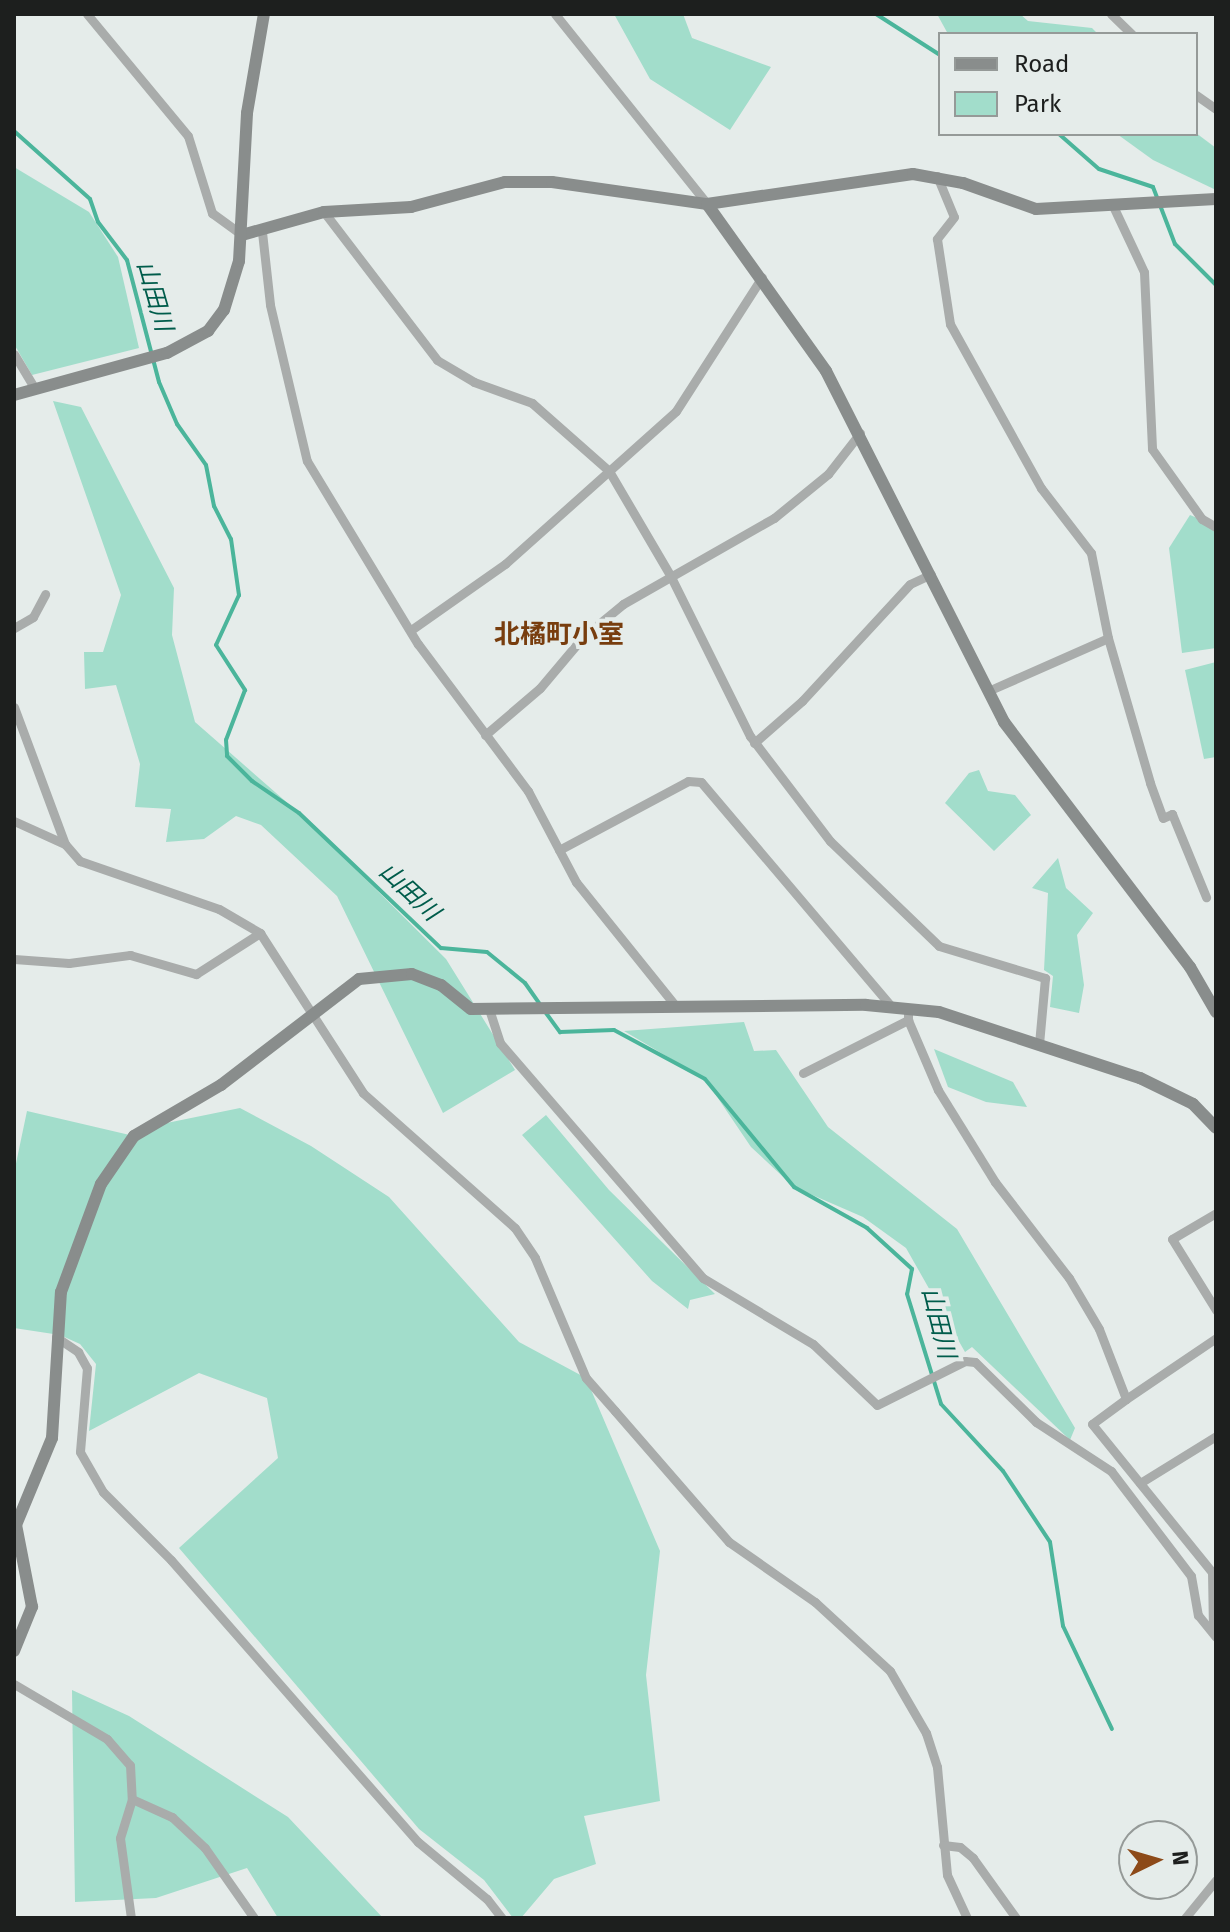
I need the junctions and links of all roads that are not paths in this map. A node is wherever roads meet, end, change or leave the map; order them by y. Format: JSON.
{"nodes":[{"id":1,"x":87,"y":14,"type":"edge"},
{"id":2,"x":264,"y":14,"type":"edge"},
{"id":3,"x":555,"y":14,"type":"edge"},
{"id":4,"x":1111,"y":14,"type":"edge"},
{"id":5,"x":1130,"y":32,"type":"edge"},
{"id":6,"x":1198,"y":96,"type":"edge"},
{"id":7,"x":1216,"y":109,"type":"edge"},
{"id":8,"x":937,"y":176,"type":"junction"},
{"id":9,"x":1216,"y":199,"type":"edge"},
{"id":10,"x":707,"y":204,"type":"junction"},
{"id":11,"x":1113,"y":206,"type":"junction"},
{"id":12,"x":324,"y":212,"type":"junction"},
{"id":13,"x":262,"y":232,"type":"junction"},
{"id":14,"x":242,"y":235,"type":"junction"},
{"id":15,"x":762,"y":277,"type":"junction"},
{"id":16,"x":14,"y":354,"type":"edge"},
{"id":17,"x":35,"y":389,"type":"junction"},
{"id":18,"x":14,"y":395,"type":"edge"},
{"id":19,"x":860,"y":433,"type":"junction"},
{"id":20,"x":609,"y":471,"type":"junction"},
{"id":21,"x":1216,"y":527,"type":"edge"},
{"id":22,"x":931,"y":574,"type":"junction"},
{"id":23,"x":670,"y":575,"type":"junction"},
{"id":24,"x":45,"y":594,"type":"dead end"},
{"id":25,"x":14,"y":628,"type":"edge"},
{"id":26,"x":411,"y":630,"type":"junction"},
{"id":27,"x":1108,"y":638,"type":"junction"},
{"id":28,"x":988,"y":691,"type":"junction"},
{"id":29,"x":14,"y":707,"type":"edge"},
{"id":30,"x":485,"y":735,"type":"junction"},
{"id":31,"x":754,"y":743,"type":"junction"},
{"id":32,"x":14,"y":821,"type":"edge"},
{"id":33,"x":65,"y":844,"type":"junction"},
{"id":34,"x":559,"y":850,"type":"junction"},
{"id":35,"x":1206,"y":897,"type":"dead end"},
{"id":36,"x":260,"y":933,"type":"junction"},
{"id":37,"x":14,"y":959,"type":"edge"},
{"id":38,"x":674,"y":1004,"type":"junction"},
{"id":39,"x":892,"y":1007,"type":"junction"},
{"id":40,"x":489,"y":1009,"type":"junction"},
{"id":41,"x":1216,"y":1012,"type":"edge"},
{"id":42,"x":308,"y":1013,"type":"junction"},
{"id":43,"x":908,"y":1014,"type":"junction"},
{"id":44,"x":1039,"y":1044,"type":"junction"},
{"id":45,"x":803,"y":1073,"type":"dead end"},
{"id":46,"x":1216,"y":1128,"type":"edge"},
{"id":47,"x":1216,"y":1213,"type":"edge"},
{"id":48,"x":1216,"y":1310,"type":"edge"},
{"id":49,"x":56,"y":1337,"type":"junction"},
{"id":50,"x":1216,"y":1338,"type":"edge"},
{"id":51,"x":1126,"y":1399,"type":"junction"},
{"id":52,"x":1216,"y":1436,"type":"edge"},
{"id":53,"x":1140,"y":1483,"type":"junction"},
{"id":54,"x":1214,"y":1574,"type":"edge"},
{"id":55,"x":1214,"y":1634,"type":"edge"},
{"id":56,"x":14,"y":1651,"type":"edge"},
{"id":57,"x":14,"y":1684,"type":"edge"},
{"id":58,"x":132,"y":1799,"type":"junction"},
{"id":59,"x":943,"y":1845,"type":"junction"},
{"id":60,"x":1216,"y":1880,"type":"edge"},
{"id":61,"x":131,"y":1918,"type":"edge"},
{"id":62,"x":254,"y":1918,"type":"edge"},
{"id":63,"x":502,"y":1918,"type":"edge"},
{"id":64,"x":967,"y":1918,"type":"edge"},
{"id":65,"x":1016,"y":1918,"type":"edge"},
{"id":66,"x":1185,"y":1918,"type":"edge"}],
"edges":[{"from":1,"to":14,"type":"street"},
{"from":2,"to":14,"type":"street"},
{"from":3,"to":10,"type":"street"},
{"from":4,"to":5,"type":"street"},
{"from":6,"to":7,"type":"street"},
{"from":8,"to":10,"type":"street"},
{"from":8,"to":11,"type":"street"},
{"from":8,"to":27,"type":"street"},
{"from":9,"to":11,"type":"street"},
{"from":10,"to":12,"type":"street"},
{"from":10,"to":15,"type":"street"},
{"from":11,"to":21,"type":"street"},
{"from":12,"to":13,"type":"street"},
{"from":12,"to":20,"type":"street"},
{"from":13,"to":14,"type":"street"},
{"from":13,"to":26,"type":"street"},
{"from":14,"to":17,"type":"street"},
{"from":15,"to":19,"type":"street"},
{"from":15,"to":20,"type":"street"},
{"from":16,"to":17,"type":"street"},
{"from":17,"to":18,"type":"street"},
{"from":19,"to":22,"type":"street"},
{"from":19,"to":23,"type":"street"},
{"from":20,"to":23,"type":"street"},
{"from":20,"to":26,"type":"street"},
{"from":22,"to":28,"type":"street"},
{"from":22,"to":31,"type":"street"},
{"from":23,"to":30,"type":"street"},
{"from":23,"to":31,"type":"street"},
{"from":24,"to":25,"type":"street"},
{"from":26,"to":30,"type":"street"},
{"from":27,"to":28,"type":"street"},
{"from":27,"to":35,"type":"street"},
{"from":28,"to":41,"type":"street"},
{"from":29,"to":33,"type":"street"},
{"from":30,"to":34,"type":"street"},
{"from":31,"to":44,"type":"street"},
{"from":32,"to":33,"type":"street"},
{"from":33,"to":36,"type":"street"},
{"from":34,"to":38,"type":"street"},
{"from":34,"to":39,"type":"street"},
{"from":36,"to":37,"type":"street"},
{"from":36,"to":42,"type":"street"},
{"from":38,"to":39,"type":"street"},
{"from":38,"to":40,"type":"street"},
{"from":39,"to":43,"type":"street"},
{"from":40,"to":42,"type":"street"},
{"from":40,"to":55,"type":"street"},
{"from":42,"to":49,"type":"street"},
{"from":42,"to":59,"type":"street"},
{"from":43,"to":44,"type":"street"},
{"from":43,"to":45,"type":"street"},
{"from":43,"to":51,"type":"street"},
{"from":44,"to":46,"type":"street"},
{"from":47,"to":48,"type":"street"},
{"from":49,"to":56,"type":"street"},
{"from":49,"to":63,"type":"street"},
{"from":50,"to":51,"type":"street"},
{"from":51,"to":53,"type":"street"},
{"from":52,"to":53,"type":"street"},
{"from":53,"to":54,"type":"street"},
{"from":54,"to":55,"type":"street"},
{"from":57,"to":58,"type":"street"},
{"from":58,"to":61,"type":"street"},
{"from":58,"to":62,"type":"street"},
{"from":59,"to":64,"type":"street"},
{"from":59,"to":65,"type":"street"},
{"from":60,"to":66,"type":"street"}]}
